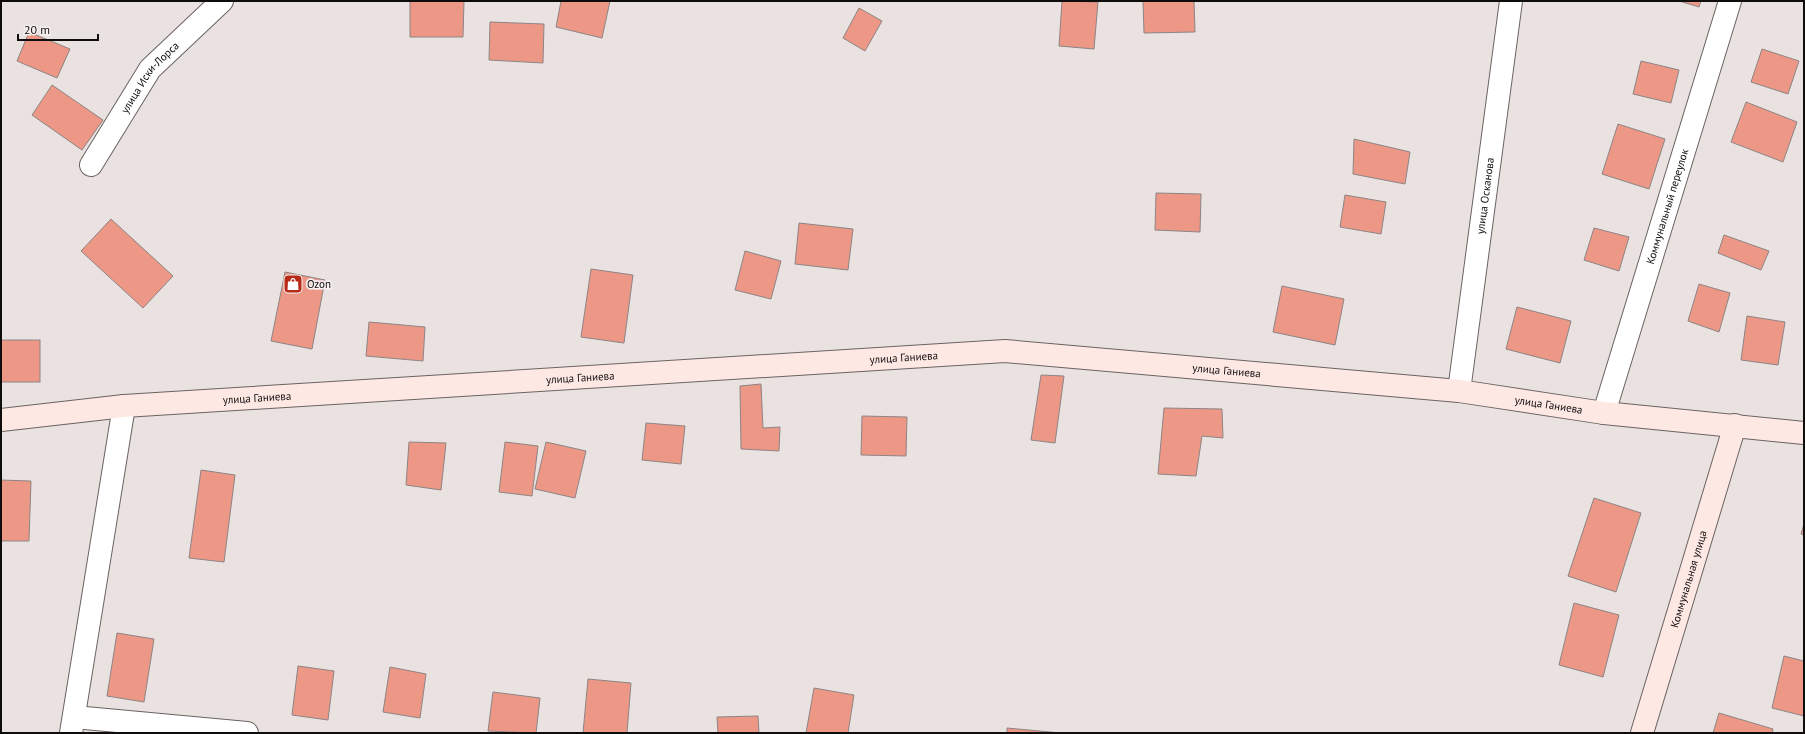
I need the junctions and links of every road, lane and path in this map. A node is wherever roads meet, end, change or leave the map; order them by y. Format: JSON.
{"nodes":[{"id":1,"x":222,"y":1,"type":"edge"},
{"id":2,"x":1511,"y":1,"type":"edge"},
{"id":3,"x":1730,"y":1,"type":"edge"},
{"id":4,"x":90,"y":165,"type":"dead end"},
{"id":5,"x":1459,"y":391,"type":"junction"},
{"id":6,"x":124,"y":406,"type":"junction"},
{"id":7,"x":1604,"y":413,"type":"junction"},
{"id":8,"x":1,"y":420,"type":"edge"},
{"id":9,"x":1735,"y":425,"type":"junction"},
{"id":10,"x":1804,"y":433,"type":"edge"},
{"id":11,"x":72,"y":725,"type":"edge"},
{"id":12,"x":247,"y":733,"type":"edge"},
{"id":13,"x":1642,"y":733,"type":"edge"}],
"edges":[{"from":1,"to":4,"type":"street","name":"улица Иски-Лорса"},
{"from":2,"to":5,"type":"street","name":"улица Осканова"},
{"from":3,"to":7,"type":"street","name":"Коммунальный переулок"},
{"from":5,"to":6,"type":"main road","name":"улица Ганиева"},
{"from":5,"to":7,"type":"main road","name":"улица Ганиева"},
{"from":6,"to":8,"type":"main road","name":"улица Ганиева"},
{"from":6,"to":11,"type":"street"},
{"from":7,"to":9,"type":"main road","name":"улица Ганиева"},
{"from":9,"to":10,"type":"main road","name":"улица Ганиева"},
{"from":9,"to":13,"type":"main road","name":"Коммунальная улица"},
{"from":11,"to":12,"type":"street"}]}
